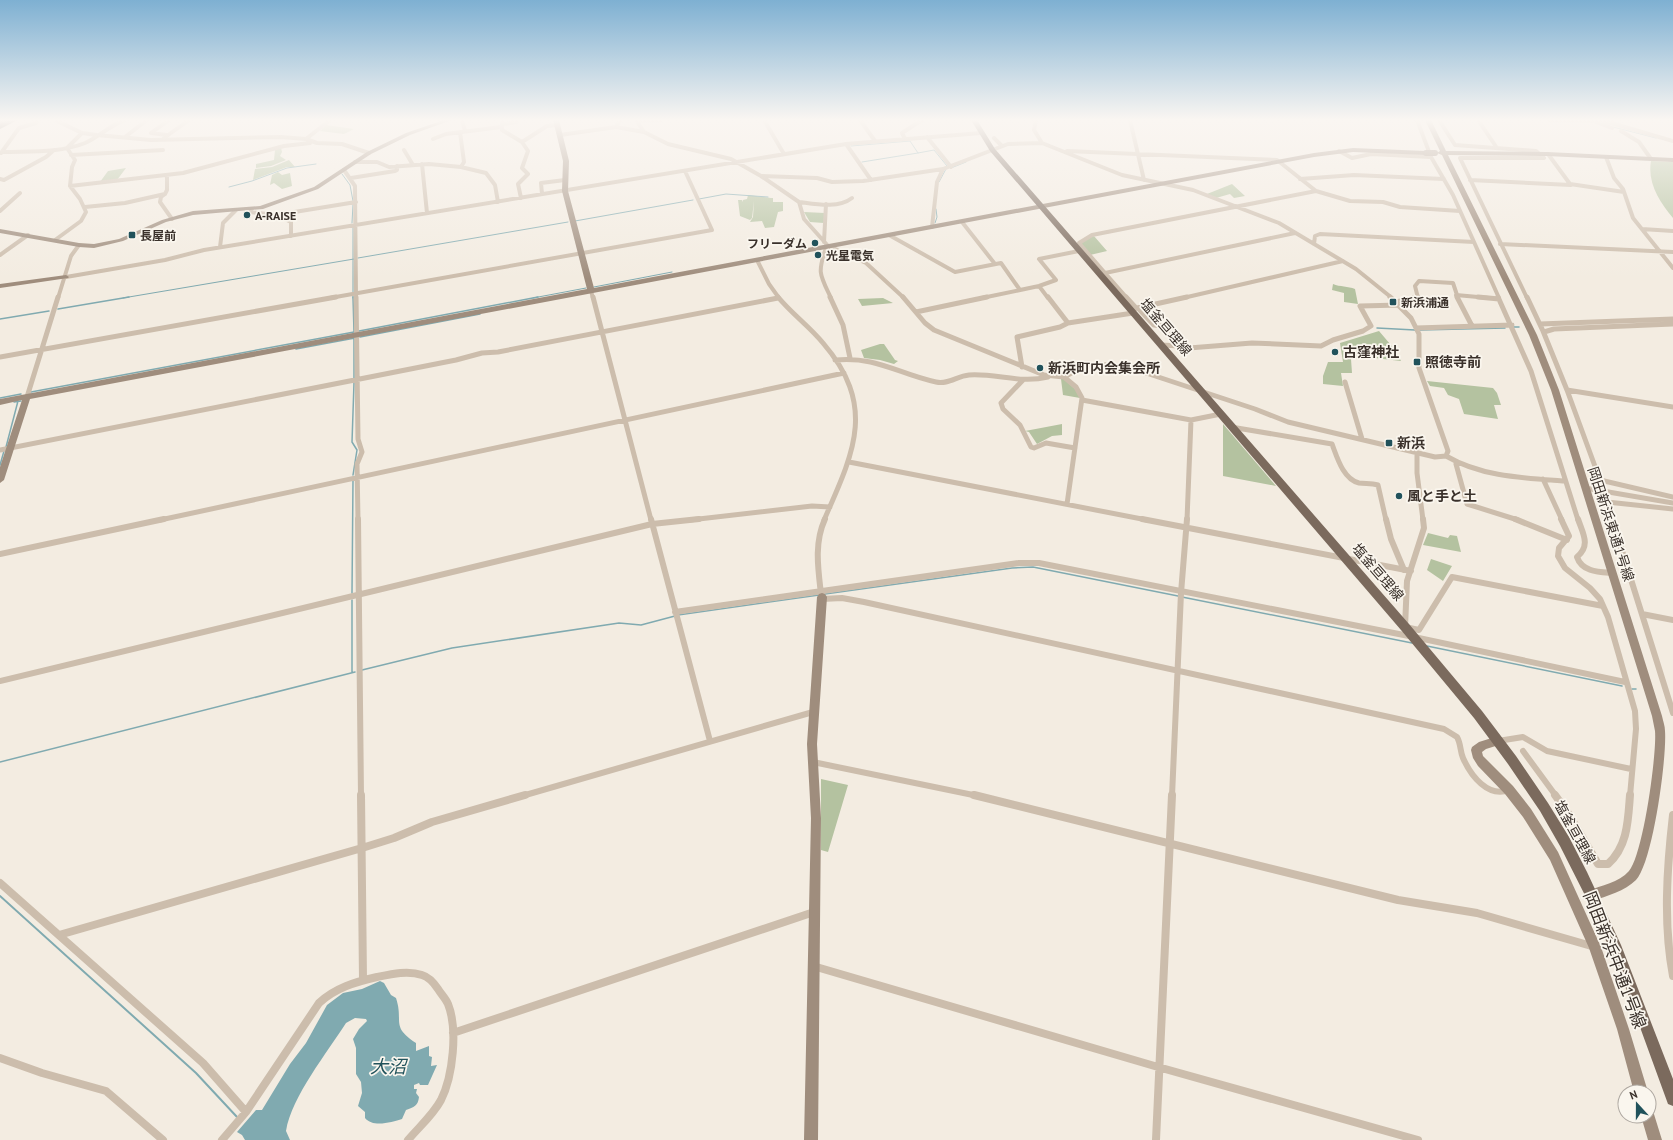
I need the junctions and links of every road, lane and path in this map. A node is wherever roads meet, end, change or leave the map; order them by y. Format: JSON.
{"nodes":[{"id":1,"x":16,"y":173,"type":"edge"},
{"id":2,"x":71,"y":173,"type":"edge"},
{"id":3,"x":181,"y":173,"type":"edge"},
{"id":4,"x":339,"y":173,"type":"edge"},
{"id":5,"x":347,"y":173,"type":"edge"},
{"id":6,"x":381,"y":173,"type":"edge"},
{"id":7,"x":423,"y":173,"type":"edge"},
{"id":8,"x":485,"y":173,"type":"edge"},
{"id":9,"x":527,"y":173,"type":"edge"},
{"id":10,"x":565,"y":173,"type":"edge"},
{"id":11,"x":672,"y":173,"type":"edge"},
{"id":12,"x":686,"y":173,"type":"edge"},
{"id":13,"x":756,"y":173,"type":"edge"},
{"id":14,"x":866,"y":173,"type":"edge"},
{"id":15,"x":916,"y":173,"type":"edge"},
{"id":16,"x":941,"y":173,"type":"edge"},
{"id":17,"x":1012,"y":173,"type":"edge"},
{"id":18,"x":1118,"y":173,"type":"edge"},
{"id":19,"x":1142,"y":173,"type":"edge"},
{"id":20,"x":1217,"y":173,"type":"edge"},
{"id":21,"x":1293,"y":173,"type":"edge"},
{"id":22,"x":1441,"y":173,"type":"edge"},
{"id":23,"x":1454,"y":173,"type":"edge"},
{"id":24,"x":1467,"y":173,"type":"edge"},
{"id":25,"x":1560,"y":173,"type":"edge"},
{"id":26,"x":1612,"y":173,"type":"edge"},
{"id":27,"x":167,"y":175,"type":"junction"},
{"id":28,"x":761,"y":176,"type":"junction"},
{"id":29,"x":351,"y":178,"type":"junction"},
{"id":30,"x":0,"y":179,"type":"edge"},
{"id":31,"x":1300,"y":179,"type":"junction"},
{"id":32,"x":1444,"y":179,"type":"junction"},
{"id":33,"x":565,"y":180,"type":"junction"},
{"id":34,"x":871,"y":180,"type":"junction"},
{"id":35,"x":1144,"y":180,"type":"junction"},
{"id":36,"x":1470,"y":180,"type":"junction"},
{"id":37,"x":1163,"y":184,"type":"junction"},
{"id":38,"x":1570,"y":184,"type":"junction"},
{"id":39,"x":70,"y":186,"type":"junction"},
{"id":40,"x":565,"y":191,"type":"junction"},
{"id":41,"x":1316,"y":192,"type":"junction"},
{"id":42,"x":1624,"y":192,"type":"junction"},
{"id":43,"x":20,"y":193,"type":"dead end"},
{"id":44,"x":165,"y":194,"type":"junction"},
{"id":45,"x":542,"y":194,"type":"junction"},
{"id":46,"x":521,"y":198,"type":"junction"},
{"id":47,"x":852,"y":198,"type":"dead end"},
{"id":48,"x":356,"y":202,"type":"junction"},
{"id":49,"x":498,"y":202,"type":"junction"},
{"id":50,"x":799,"y":202,"type":"junction"},
{"id":51,"x":826,"y":204,"type":"junction"},
{"id":52,"x":85,"y":207,"type":"junction"},
{"id":53,"x":1042,"y":207,"type":"junction"},
{"id":54,"x":1236,"y":207,"type":"junction"},
{"id":55,"x":252,"y":209,"type":"junction"},
{"id":56,"x":236,"y":210,"type":"junction"},
{"id":57,"x":0,"y":211,"type":"edge"},
{"id":58,"x":1460,"y":211,"type":"junction"},
{"id":59,"x":427,"y":213,"type":"junction"},
{"id":60,"x":276,"y":215,"type":"junction"},
{"id":61,"x":172,"y":219,"type":"junction"},
{"id":62,"x":962,"y":222,"type":"junction"},
{"id":63,"x":356,"y":225,"type":"junction"},
{"id":64,"x":932,"y":227,"type":"junction"},
{"id":65,"x":1642,"y":230,"type":"junction"},
{"id":66,"x":0,"y":231,"type":"edge"},
{"id":67,"x":1673,"y":231,"type":"edge"},
{"id":68,"x":1295,"y":233,"type":"junction"},
{"id":69,"x":28,"y":235,"type":"junction"},
{"id":70,"x":291,"y":236,"type":"junction"},
{"id":71,"x":889,"y":236,"type":"junction"},
{"id":72,"x":55,"y":240,"type":"junction"},
{"id":73,"x":1474,"y":242,"type":"junction"},
{"id":74,"x":1314,"y":244,"type":"junction"},
{"id":75,"x":1500,"y":244,"type":"junction"},
{"id":76,"x":80,"y":245,"type":"junction"},
{"id":77,"x":827,"y":246,"type":"junction"},
{"id":78,"x":220,"y":247,"type":"junction"},
{"id":79,"x":1079,"y":251,"type":"junction"},
{"id":80,"x":1660,"y":252,"type":"junction"},
{"id":81,"x":1673,"y":252,"type":"edge"},
{"id":82,"x":581,"y":253,"type":"junction"},
{"id":83,"x":0,"y":255,"type":"edge"},
{"id":84,"x":757,"y":260,"type":"junction"},
{"id":85,"x":1343,"y":261,"type":"junction"},
{"id":86,"x":994,"y":264,"type":"junction"},
{"id":87,"x":1673,"y":268,"type":"edge"},
{"id":88,"x":1105,"y":273,"type":"junction"},
{"id":89,"x":66,"y":277,"type":"junction"},
{"id":90,"x":0,"y":286,"type":"edge"},
{"id":91,"x":1039,"y":286,"type":"junction"},
{"id":92,"x":1020,"y":290,"type":"junction"},
{"id":93,"x":591,"y":291,"type":"junction"},
{"id":94,"x":356,"y":293,"type":"junction"},
{"id":95,"x":1456,"y":295,"type":"junction"},
{"id":96,"x":778,"y":298,"type":"junction"},
{"id":97,"x":1499,"y":299,"type":"junction"},
{"id":98,"x":1396,"y":302,"type":"junction"},
{"id":99,"x":1400,"y":306,"type":"junction"},
{"id":100,"x":1134,"y":310,"type":"junction"},
{"id":101,"x":916,"y":312,"type":"junction"},
{"id":102,"x":1673,"y":319,"type":"edge"},
{"id":103,"x":1068,"y":323,"type":"junction"},
{"id":104,"x":1540,"y":324,"type":"junction"},
{"id":105,"x":1673,"y":324,"type":"edge"},
{"id":106,"x":1472,"y":326,"type":"junction"},
{"id":107,"x":1513,"y":327,"type":"junction"},
{"id":108,"x":1417,"y":330,"type":"junction"},
{"id":109,"x":602,"y":332,"type":"junction"},
{"id":110,"x":1544,"y":332,"type":"junction"},
{"id":111,"x":357,"y":335,"type":"junction"},
{"id":112,"x":1161,"y":345,"type":"junction"},
{"id":113,"x":1180,"y":346,"type":"junction"},
{"id":114,"x":42,"y":350,"type":"junction"},
{"id":115,"x":0,"y":357,"type":"edge"},
{"id":116,"x":850,"y":358,"type":"junction"},
{"id":117,"x":835,"y":360,"type":"junction"},
{"id":118,"x":1022,"y":367,"type":"junction"},
{"id":119,"x":844,"y":373,"type":"junction"},
{"id":120,"x":1048,"y":377,"type":"junction"},
{"id":121,"x":1064,"y":377,"type":"junction"},
{"id":122,"x":357,"y":379,"type":"junction"},
{"id":123,"x":1023,"y":380,"type":"junction"},
{"id":124,"x":1345,"y":382,"type":"dead end"},
{"id":125,"x":1567,"y":390,"type":"junction"},
{"id":126,"x":1202,"y":393,"type":"junction"},
{"id":127,"x":27,"y":397,"type":"junction"},
{"id":128,"x":1082,"y":400,"type":"junction"},
{"id":129,"x":0,"y":402,"type":"edge"},
{"id":130,"x":1673,"y":407,"type":"edge"},
{"id":131,"x":1220,"y":414,"type":"junction"},
{"id":132,"x":623,"y":419,"type":"junction"},
{"id":133,"x":1191,"y":420,"type":"junction"},
{"id":134,"x":1232,"y":427,"type":"junction"},
{"id":135,"x":1362,"y":439,"type":"junction"},
{"id":136,"x":10,"y":448,"type":"junction"},
{"id":137,"x":1075,"y":448,"type":"junction"},
{"id":138,"x":0,"y":450,"type":"edge"},
{"id":139,"x":1417,"y":453,"type":"junction"},
{"id":140,"x":1446,"y":456,"type":"junction"},
{"id":141,"x":849,"y":462,"type":"junction"},
{"id":142,"x":1456,"y":464,"type":"junction"},
{"id":143,"x":357,"y":476,"type":"junction"},
{"id":144,"x":1543,"y":479,"type":"junction"},
{"id":145,"x":0,"y":480,"type":"edge"},
{"id":146,"x":1565,"y":481,"type":"junction"},
{"id":147,"x":1585,"y":488,"type":"junction"},
{"id":148,"x":1673,"y":497,"type":"edge"},
{"id":149,"x":1673,"y":503,"type":"edge"},
{"id":150,"x":1066,"y":504,"type":"junction"},
{"id":151,"x":830,"y":507,"type":"junction"},
{"id":152,"x":1673,"y":509,"type":"edge"},
{"id":153,"x":652,"y":524,"type":"junction"},
{"id":154,"x":1187,"y":526,"type":"junction"},
{"id":155,"x":1567,"y":540,"type":"junction"},
{"id":156,"x":0,"y":554,"type":"edge"},
{"id":157,"x":1343,"y":557,"type":"junction"},
{"id":158,"x":1408,"y":570,"type":"junction"},
{"id":159,"x":1612,"y":573,"type":"junction"},
{"id":160,"x":821,"y":594,"type":"junction"},
{"id":161,"x":1181,"y":594,"type":"junction"},
{"id":162,"x":359,"y":595,"type":"junction"},
{"id":163,"x":1604,"y":606,"type":"junction"},
{"id":164,"x":676,"y":614,"type":"junction"},
{"id":165,"x":1642,"y":614,"type":"junction"},
{"id":166,"x":1673,"y":620,"type":"edge"},
{"id":167,"x":1406,"y":627,"type":"junction"},
{"id":168,"x":1415,"y":638,"type":"junction"},
{"id":169,"x":1178,"y":670,"type":"junction"},
{"id":170,"x":0,"y":681,"type":"edge"},
{"id":171,"x":1625,"y":682,"type":"junction"},
{"id":172,"x":1665,"y":686,"type":"junction"},
{"id":173,"x":1673,"y":688,"type":"edge"},
{"id":174,"x":813,"y":712,"type":"junction"},
{"id":175,"x":1673,"y":713,"type":"edge"},
{"id":176,"x":710,"y":741,"type":"junction"},
{"id":177,"x":1498,"y":741,"type":"junction"},
{"id":178,"x":1523,"y":751,"type":"dead end"},
{"id":179,"x":813,"y":762,"type":"junction"},
{"id":180,"x":1631,"y":769,"type":"junction"},
{"id":181,"x":1509,"y":790,"type":"junction"},
{"id":182,"x":1673,"y":815,"type":"edge"},
{"id":183,"x":1170,"y":845,"type":"junction"},
{"id":184,"x":362,"y":848,"type":"junction"},
{"id":185,"x":0,"y":883,"type":"edge"},
{"id":186,"x":1592,"y":895,"type":"junction"},
{"id":187,"x":814,"y":912,"type":"junction"},
{"id":188,"x":59,"y":935,"type":"junction"},
{"id":189,"x":1595,"y":947,"type":"junction"},
{"id":190,"x":813,"y":966,"type":"junction"},
{"id":191,"x":1672,"y":966,"type":"edge"},
{"id":192,"x":1673,"y":976,"type":"edge"},
{"id":193,"x":363,"y":980,"type":"junction"},
{"id":194,"x":453,"y":1033,"type":"junction"},
{"id":195,"x":0,"y":1058,"type":"edge"},
{"id":196,"x":1158,"y":1067,"type":"junction"},
{"id":197,"x":1640,"y":1084,"type":"edge"},
{"id":198,"x":1673,"y":1099,"type":"edge"},
{"id":199,"x":242,"y":1117,"type":"junction"},
{"id":200,"x":1650,"y":1124,"type":"edge"},
{"id":201,"x":163,"y":1140,"type":"edge"},
{"id":202,"x":222,"y":1140,"type":"edge"},
{"id":203,"x":408,"y":1140,"type":"edge"},
{"id":204,"x":811,"y":1140,"type":"edge"},
{"id":205,"x":1156,"y":1140,"type":"edge"},
{"id":206,"x":1418,"y":1140,"type":"edge"},
{"id":207,"x":1655,"y":1140,"type":"edge"}],
"edges":[{"from":1,"to":30,"type":"street"},
{"from":2,"to":39,"type":"street"},
{"from":3,"to":27,"type":"street"},
{"from":4,"to":55,"type":"street"},
{"from":5,"to":29,"type":"street"},
{"from":6,"to":29,"type":"street"},
{"from":7,"to":59,"type":"street"},
{"from":8,"to":49,"type":"street"},
{"from":9,"to":46,"type":"street"},
{"from":10,"to":33,"type":"street"},
{"from":11,"to":40,"type":"street"},
{"from":12,"to":82,"type":"street"},
{"from":13,"to":28,"type":"street"},
{"from":14,"to":34,"type":"street"},
{"from":15,"to":34,"type":"street"},
{"from":16,"to":64,"type":"street"},
{"from":17,"to":53,"type":"main road","name":"塩釜亘理線"},
{"from":18,"to":35,"type":"street"},
{"from":19,"to":35,"type":"street"},
{"from":20,"to":37,"type":"street"},
{"from":21,"to":31,"type":"street"},
{"from":22,"to":32,"type":"street"},
{"from":23,"to":147,"type":"street","name":"岡田新浜東通1号線"},
{"from":24,"to":36,"type":"street"},
{"from":25,"to":38,"type":"street"},
{"from":26,"to":42,"type":"street"},
{"from":27,"to":39,"type":"street"},
{"from":27,"to":44,"type":"street"},
{"from":28,"to":34,"type":"street"},
{"from":28,"to":50,"type":"street"},
{"from":29,"to":48,"type":"street"},
{"from":31,"to":32,"type":"street"},
{"from":31,"to":41,"type":"street"},
{"from":32,"to":58,"type":"street"},
{"from":33,"to":40,"type":"street"},
{"from":33,"to":45,"type":"street"},
{"from":35,"to":37,"type":"street"},
{"from":36,"to":38,"type":"street"},
{"from":36,"to":75,"type":"street"},
{"from":37,"to":53,"type":"street"},
{"from":37,"to":54,"type":"street"},
{"from":38,"to":42,"type":"street"},
{"from":39,"to":52,"type":"street"},
{"from":40,"to":45,"type":"street"},
{"from":40,"to":82,"type":"street"},
{"from":41,"to":54,"type":"street"},
{"from":41,"to":58,"type":"street"},
{"from":42,"to":65,"type":"street"},
{"from":43,"to":57,"type":"street"},
{"from":44,"to":52,"type":"street"},
{"from":44,"to":61,"type":"street"},
{"from":45,"to":46,"type":"street"},
{"from":46,"to":49,"type":"street"},
{"from":47,"to":51,"type":"street"},
{"from":48,"to":60,"type":"street"},
{"from":48,"to":63,"type":"street"},
{"from":49,"to":59,"type":"street"},
{"from":50,"to":51,"type":"street"},
{"from":50,"to":77,"type":"street"},
{"from":51,"to":77,"type":"street"},
{"from":52,"to":72,"type":"street"},
{"from":53,"to":62,"type":"street"},
{"from":53,"to":79,"type":"main road","name":"塩釜亘理線"},
{"from":54,"to":68,"type":"street"},
{"from":54,"to":88,"type":"street"},
{"from":55,"to":56,"type":"street"},
{"from":55,"to":60,"type":"street"},
{"from":56,"to":61,"type":"street"},
{"from":56,"to":78,"type":"street"},
{"from":58,"to":73,"type":"street"},
{"from":59,"to":63,"type":"street"},
{"from":60,"to":70,"type":"street"},
{"from":61,"to":76,"type":"street"},
{"from":62,"to":64,"type":"street"},
{"from":62,"to":86,"type":"street"},
{"from":63,"to":70,"type":"street"},
{"from":63,"to":94,"type":"street"},
{"from":64,"to":71,"type":"street"},
{"from":65,"to":67,"type":"street"},
{"from":65,"to":80,"type":"street"},
{"from":66,"to":69,"type":"street"},
{"from":68,"to":74,"type":"street"},
{"from":68,"to":88,"type":"street"},
{"from":69,"to":72,"type":"street"},
{"from":69,"to":83,"type":"street"},
{"from":70,"to":78,"type":"street"},
{"from":71,"to":77,"type":"street"},
{"from":71,"to":86,"type":"street"},
{"from":72,"to":76,"type":"street"},
{"from":73,"to":74,"type":"street"},
{"from":73,"to":97,"type":"street"},
{"from":74,"to":85,"type":"street"},
{"from":75,"to":80,"type":"street"},
{"from":75,"to":104,"type":"street"},
{"from":76,"to":89,"type":"street"},
{"from":77,"to":84,"type":"street"},
{"from":77,"to":101,"type":"street"},
{"from":77,"to":116,"type":"street"},
{"from":78,"to":89,"type":"street"},
{"from":79,"to":91,"type":"street"},
{"from":79,"to":100,"type":"main road","name":"塩釜亘理線"},
{"from":80,"to":81,"type":"street"},
{"from":80,"to":87,"type":"street"},
{"from":82,"to":93,"type":"street"},
{"from":82,"to":94,"type":"street"},
{"from":84,"to":93,"type":"street"},
{"from":84,"to":96,"type":"street"},
{"from":85,"to":98,"type":"street"},
{"from":85,"to":100,"type":"street"},
{"from":86,"to":92,"type":"street"},
{"from":88,"to":100,"type":"street"},
{"from":89,"to":90,"type":"street"},
{"from":89,"to":114,"type":"street"},
{"from":91,"to":92,"type":"street"},
{"from":91,"to":103,"type":"street"},
{"from":92,"to":101,"type":"street"},
{"from":93,"to":109,"type":"street"},
{"from":93,"to":111,"type":"street"},
{"from":94,"to":111,"type":"street"},
{"from":94,"to":114,"type":"street"},
{"from":95,"to":97,"type":"street"},
{"from":95,"to":98,"type":"street"},
{"from":95,"to":106,"type":"street"},
{"from":96,"to":109,"type":"street"},
{"from":96,"to":117,"type":"street"},
{"from":97,"to":107,"type":"street"},
{"from":98,"to":99,"type":"street"},
{"from":99,"to":108,"type":"street"},
{"from":99,"to":113,"type":"street"},
{"from":100,"to":103,"type":"street"},
{"from":100,"to":112,"type":"main road","name":"塩釜亘理線"},
{"from":100,"to":113,"type":"street"},
{"from":101,"to":118,"type":"street"},
{"from":102,"to":104,"type":"street"},
{"from":103,"to":118,"type":"street"},
{"from":104,"to":110,"type":"street"},
{"from":105,"to":110,"type":"street"},
{"from":106,"to":107,"type":"street"},
{"from":106,"to":108,"type":"street"},
{"from":107,"to":146,"type":"street"},
{"from":108,"to":140,"type":"street"},
{"from":109,"to":122,"type":"street"},
{"from":109,"to":132,"type":"street"},
{"from":110,"to":125,"type":"street"},
{"from":111,"to":122,"type":"street"},
{"from":111,"to":127,"type":"street"},
{"from":112,"to":113,"type":"street"},
{"from":112,"to":126,"type":"main road","name":"塩釜亘理線"},
{"from":114,"to":115,"type":"street"},
{"from":114,"to":127,"type":"street"},
{"from":116,"to":117,"type":"street"},
{"from":116,"to":123,"type":"street"},
{"from":117,"to":119,"type":"street"},
{"from":118,"to":120,"type":"street"},
{"from":119,"to":132,"type":"street"},
{"from":119,"to":141,"type":"street"},
{"from":120,"to":121,"type":"street"},
{"from":120,"to":123,"type":"street"},
{"from":121,"to":126,"type":"street"},
{"from":121,"to":128,"type":"street"},
{"from":122,"to":136,"type":"street"},
{"from":122,"to":143,"type":"street"},
{"from":123,"to":137,"type":"street"},
{"from":124,"to":135,"type":"street"},
{"from":125,"to":130,"type":"street"},
{"from":125,"to":148,"type":"street"},
{"from":126,"to":131,"type":"main road","name":"塩釜亘理線"},
{"from":126,"to":135,"type":"street"},
{"from":127,"to":129,"type":"street"},
{"from":127,"to":136,"type":"street"},
{"from":128,"to":133,"type":"street"},
{"from":128,"to":137,"type":"street"},
{"from":131,"to":133,"type":"street"},
{"from":131,"to":134,"type":"main road","name":"塩釜亘理線"},
{"from":132,"to":143,"type":"street"},
{"from":132,"to":153,"type":"street"},
{"from":133,"to":154,"type":"street"},
{"from":134,"to":157,"type":"main road","name":"塩釜亘理線"},
{"from":134,"to":158,"type":"street"},
{"from":135,"to":139,"type":"street"},
{"from":136,"to":138,"type":"street"},
{"from":136,"to":145,"type":"street"},
{"from":137,"to":150,"type":"street"},
{"from":139,"to":140,"type":"street"},
{"from":139,"to":158,"type":"street"},
{"from":140,"to":142,"type":"street"},
{"from":141,"to":150,"type":"street"},
{"from":141,"to":151,"type":"street"},
{"from":142,"to":144,"type":"street"},
{"from":142,"to":155,"type":"street"},
{"from":143,"to":156,"type":"street"},
{"from":143,"to":162,"type":"street"},
{"from":144,"to":146,"type":"street"},
{"from":144,"to":155,"type":"street"},
{"from":146,"to":159,"type":"street"},
{"from":147,"to":149,"type":"street"},
{"from":147,"to":159,"type":"street","name":"岡田新浜東通1号線"},
{"from":150,"to":154,"type":"street"},
{"from":151,"to":153,"type":"street"},
{"from":151,"to":160,"type":"street"},
{"from":152,"to":165,"type":"street"},
{"from":153,"to":162,"type":"street"},
{"from":153,"to":164,"type":"street"},
{"from":154,"to":157,"type":"street"},
{"from":154,"to":161,"type":"street"},
{"from":155,"to":163,"type":"street"},
{"from":157,"to":158,"type":"street"},
{"from":157,"to":167,"type":"main road","name":"塩釜亘理線"},
{"from":158,"to":167,"type":"street"},
{"from":159,"to":186,"type":"street","name":"岡田新浜東通1号線"},
{"from":160,"to":161,"type":"street"},
{"from":160,"to":164,"type":"street"},
{"from":160,"to":169,"type":"street"},
{"from":160,"to":174,"type":"street"},
{"from":161,"to":168,"type":"street"},
{"from":161,"to":169,"type":"street"},
{"from":162,"to":170,"type":"street"},
{"from":162,"to":184,"type":"street"},
{"from":163,"to":167,"type":"street"},
{"from":163,"to":171,"type":"street"},
{"from":164,"to":176,"type":"street"},
{"from":165,"to":166,"type":"street"},
{"from":165,"to":172,"type":"street"},
{"from":167,"to":168,"type":"main road","name":"塩釜亘理線"},
{"from":168,"to":171,"type":"street"},
{"from":168,"to":177,"type":"main road","name":"塩釜亘理線"},
{"from":169,"to":181,"type":"street"},
{"from":169,"to":183,"type":"street"},
{"from":171,"to":180,"type":"street"},
{"from":172,"to":173,"type":"street"},
{"from":172,"to":175,"type":"street"},
{"from":174,"to":176,"type":"street"},
{"from":174,"to":179,"type":"street"},
{"from":176,"to":184,"type":"street"},
{"from":177,"to":180,"type":"street"},
{"from":177,"to":181,"type":"street","name":"岡田新浜中通1号線"},
{"from":177,"to":186,"type":"main road","name":"塩釜亘理線"},
{"from":178,"to":180,"type":"street"},
{"from":179,"to":183,"type":"street"},
{"from":179,"to":187,"type":"street"},
{"from":181,"to":189,"type":"street","name":"岡田新浜中通1号線"},
{"from":182,"to":191,"type":"street"},
{"from":183,"to":189,"type":"street"},
{"from":183,"to":196,"type":"street"},
{"from":184,"to":188,"type":"street"},
{"from":184,"to":193,"type":"street"},
{"from":185,"to":188,"type":"street"},
{"from":186,"to":198,"type":"main road","name":"塩釜亘理線"},
{"from":187,"to":190,"type":"street"},
{"from":187,"to":194,"type":"street"},
{"from":188,"to":199,"type":"street"},
{"from":189,"to":197,"type":"street","name":"岡田新浜中通1号線"},
{"from":190,"to":196,"type":"street"},
{"from":190,"to":204,"type":"street"},
{"from":191,"to":192,"type":"street"},
{"from":193,"to":194,"type":"street"},
{"from":193,"to":199,"type":"street"},
{"from":194,"to":203,"type":"street"},
{"from":195,"to":201,"type":"street"},
{"from":196,"to":205,"type":"street"},
{"from":196,"to":206,"type":"street"},
{"from":199,"to":202,"type":"street"},
{"from":200,"to":207,"type":"street"}]}
